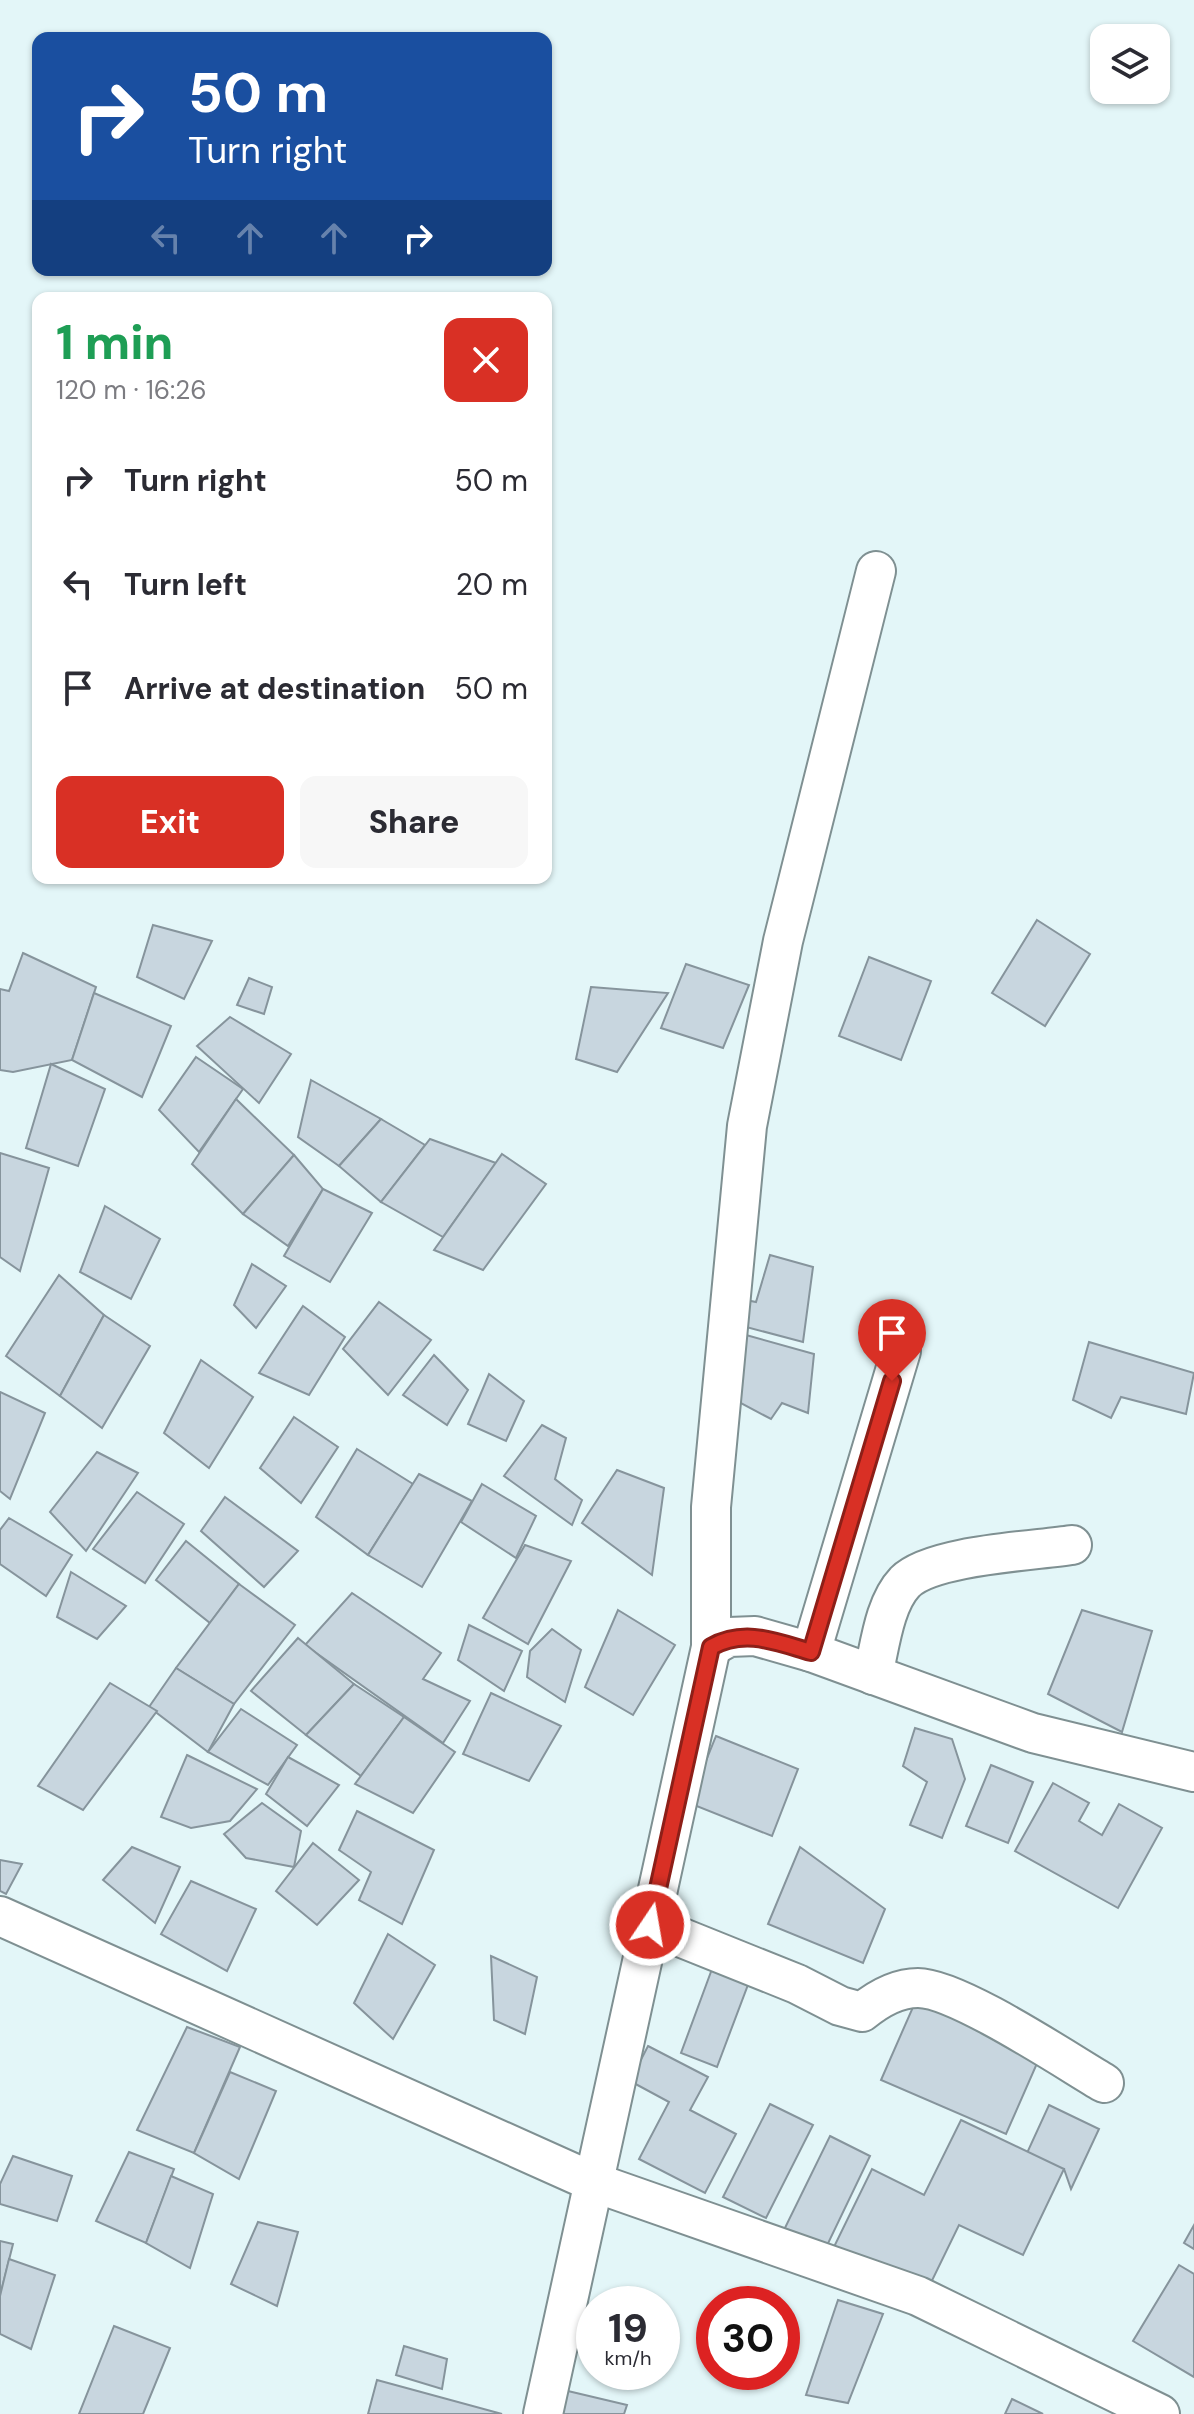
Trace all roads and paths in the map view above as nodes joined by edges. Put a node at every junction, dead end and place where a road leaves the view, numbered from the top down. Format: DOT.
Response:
graph roads {
  1 [pos="876,571"];
  2 [pos="901,1351"];
  3 [pos="1072,1545"];
  4 [pos="711,1647"];
  5 [pos="811,1652"];
  6 [pos="873,1675"];
  7 [pos="1194,1772"];
  8 [pos="0,1916"];
  9 [pos="650,1925"];
  10 [pos="1104,2083"];
  11 [pos="593,2182"];
  12 [pos="543,2414"];
  13 [pos="1160,2414"];
  1 -- 4 [label="street"];
  2 -- 5 [label="street"];
  3 -- 6 [label="street"];
  4 -- 5 [label="street"];
  4 -- 9 [label="street"];
  5 -- 6 [label="street"];
  6 -- 7 [label="street"];
  8 -- 11 [label="street"];
  9 -- 10 [label="street"];
  9 -- 11 [label="street"];
  11 -- 12 [label="street"];
  11 -- 13 [label="street"];
}
